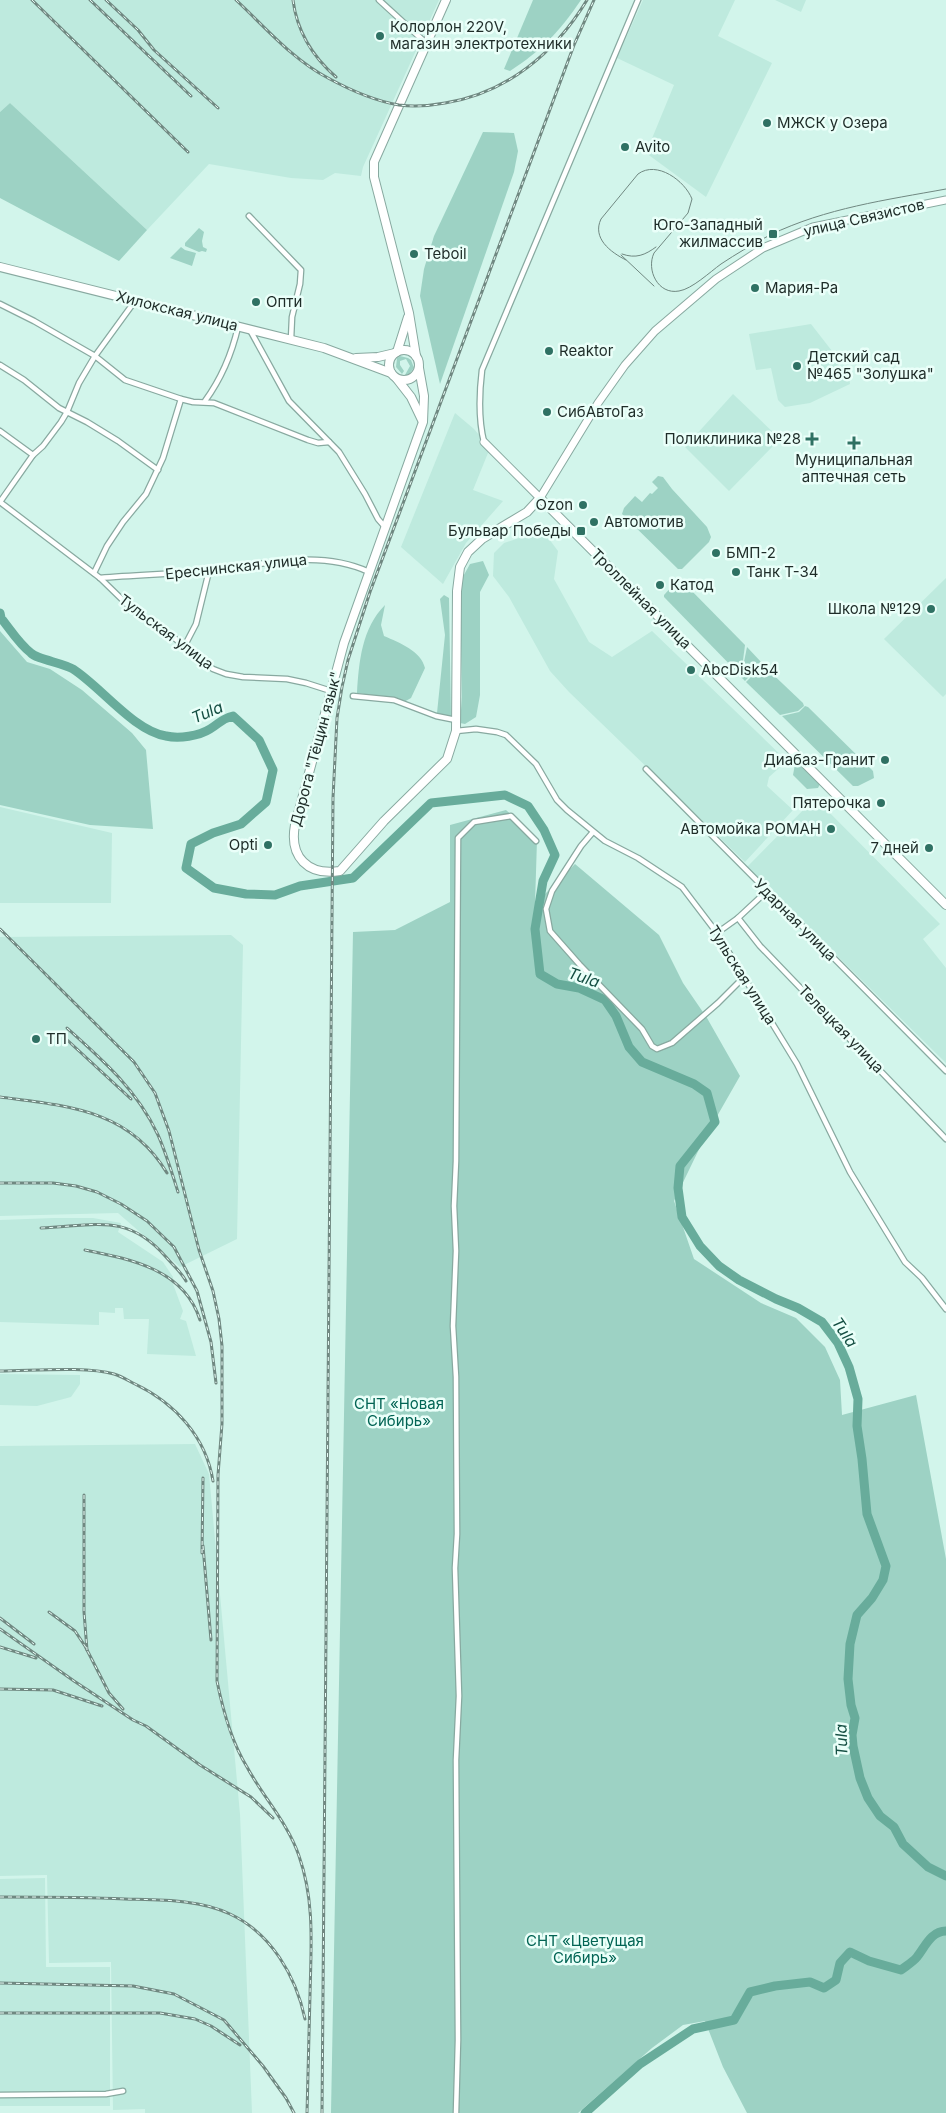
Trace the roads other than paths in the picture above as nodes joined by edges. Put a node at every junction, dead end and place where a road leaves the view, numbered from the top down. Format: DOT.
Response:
graph roads {
  1 [pos="379,0"];
  2 [pos="446,0"];
  3 [pos="638,0"];
  4 [pos="426,43"];
  5 [pos="946,200"];
  6 [pos="249,216"];
  7 [pos="0,267"];
  8 [pos="136,300"];
  9 [pos="0,304"];
  10 [pos="409,313"];
  11 [pos="238,327"];
  12 [pos="250,330"];
  13 [pos="291,339"];
  14 [pos="396,352"];
  15 [pos="94,356"];
  16 [pos="416,356"];
  17 [pos="354,358"];
  18 [pos="0,365"];
  19 [pos="419,368"];
  20 [pos="394,376"];
  21 [pos="181,399"];
  22 [pos="205,401"];
  23 [pos="67,412"];
  24 [pos="423,422"];
  25 [pos="0,431"];
  26 [pos="329,442"];
  27 [pos="484,442"];
  28 [pos="33,455"];
  29 [pos="158,470"];
  30 [pos="540,498"];
  31 [pos="0,502"];
  32 [pos="385,528"];
  33 [pos="209,571"];
  34 [pos="369,572"];
  35 [pos="94,573"];
  36 [pos="100,578"];
  37 [pos="184,647"];
  38 [pos="331,692"];
  39 [pos="352,696"];
  40 [pos="456,720"];
  41 [pos="456,731"];
  42 [pos="646,769"];
  43 [pos="593,832"];
  44 [pos="536,841"];
  45 [pos="767,891"];
  46 [pos="946,904"];
  47 [pos="738,918"];
  48 [pos="716,933"];
  49 [pos="744,977"];
  50 [pos="946,1070"];
  51 [pos="946,1139"];
  52 [pos="946,1309"];
  53 [pos="123,2091"];
  54 [pos="0,2095"];
  55 [pos="456,2113"];
  1 -- 4 [label="street"];
  2 -- 4 [label="main road"];
  3 -- 27 [label="street"];
  4 -- 10 [label="main road"];
  5 -- 30 [label="main road, улица Связистов"];
  6 -- 13 [label="street"];
  7 -- 8 [label="main road, Хилокская улица"];
  8 -- 11 [label="main road, Хилокская улица"];
  8 -- 15 [label="street"];
  9 -- 15 [label="street"];
  10 -- 14 [label="main road"];
  10 -- 16 [label="main road"];
  11 -- 12 [label="main road, Хилокская улица"];
  11 -- 22 [label="street"];
  12 -- 13 [label="main road, Хилокская улица"];
  12 -- 26 [label="street"];
  13 -- 17 [label="main road, Хилокская улица"];
  14 -- 16 [label="main road"];
  14 -- 17 [label="main road"];
  14 -- 20 [label="main road"];
  15 -- 21 [label="street"];
  15 -- 23 [label="street"];
  16 -- 19 [label="main road"];
  17 -- 20 [label="main road"];
  18 -- 23 [label="street"];
  19 -- 20 [label="main road"];
  19 -- 24 [label="main road, Дорога \"Тёщин язык\""];
  20 -- 24 [label="main road"];
  21 -- 22 [label="street"];
  21 -- 29 [label="street"];
  22 -- 26 [label="street"];
  23 -- 28 [label="street"];
  23 -- 29 [label="street"];
  24 -- 32 [label="main road, Дорога \"Тёщин язык\""];
  25 -- 28 [label="street"];
  26 -- 32 [label="street"];
  27 -- 30 [label="main road, Троллейная улица"];
  28 -- 31 [label="street"];
  29 -- 35 [label="street"];
  30 -- 40 [label="main road, Дорога \"Тёщин язык\""];
  30 -- 46 [label="main road, Троллейная улица"];
  31 -- 35 [label="street, Тульская улица"];
  32 -- 34 [label="main road, Дорога \"Тёщин язык\""];
  33 -- 34 [label="street, Ереснинская улица"];
  33 -- 36 [label="street, Ереснинская улица"];
  33 -- 37 [label="street"];
  34 -- 38 [label="main road, Дорога \"Тёщин язык\""];
  35 -- 36 [label="street, Тульская улица"];
  36 -- 37 [label="street, Тульская улица"];
  37 -- 38 [label="street, Тульская улица"];
  38 -- 41 [label="main road, Дорога \"Тёщин язык\""];
  39 -- 40 [label="street"];
  40 -- 41 [label="main road, Дорога \"Тёщин язык\""];
  41 -- 43 [label="street, Тульская улица"];
  42 -- 45 [label="street, Ударная улица"];
  43 -- 48 [label="street, Тульская улица"];
  43 -- 49 [label="street"];
  44 -- 55 [label="street"];
  45 -- 47 [label="street"];
  45 -- 50 [label="street, Ударная улица"];
  47 -- 48 [label="street"];
  47 -- 51 [label="street, Телецкая улица"];
  48 -- 49 [label="street, Тульская улица"];
  49 -- 52 [label="street, Тульская улица"];
  53 -- 54 [label="street"];
}
